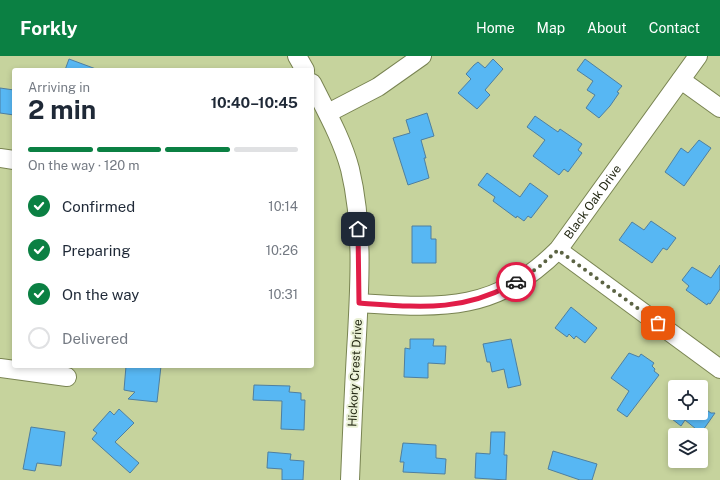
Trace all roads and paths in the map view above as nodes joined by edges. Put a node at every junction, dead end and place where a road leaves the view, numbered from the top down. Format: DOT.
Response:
graph roads {
  1 [pos="297,56"];
  2 [pos="422,56"];
  3 [pos="698,56"];
  4 [pos="304,68"];
  5 [pos="681,80"];
  6 [pos="314,88"];
  7 [pos="720,108"];
  8 [pos="328,113"];
  9 [pos="0,158"];
  10 [pos="12,160"];
  11 [pos="558,250"];
  12 [pos="359,303"];
  13 [pos="0,368"];
  14 [pos="720,369"];
  15 [pos="67,376"];
  16 [pos="350,480"];
  1 -- 4 [label="street"];
  2 -- 8 [label="street"];
  3 -- 5 [label="street, Black Oak Drive"];
  5 -- 7 [label="street"];
  5 -- 11 [label="street, Black Oak Drive"];
  6 -- 8 [label="street, Hickory Crest Drive"];
  8 -- 12 [label="street, Hickory Crest Drive"];
  9 -- 10 [label="street"];
  11 -- 12 [label="street, Black Oak Drive"];
  11 -- 14 [label="street"];
  12 -- 16 [label="street, Hickory Crest Drive"];
  13 -- 15 [label="street"];
}
